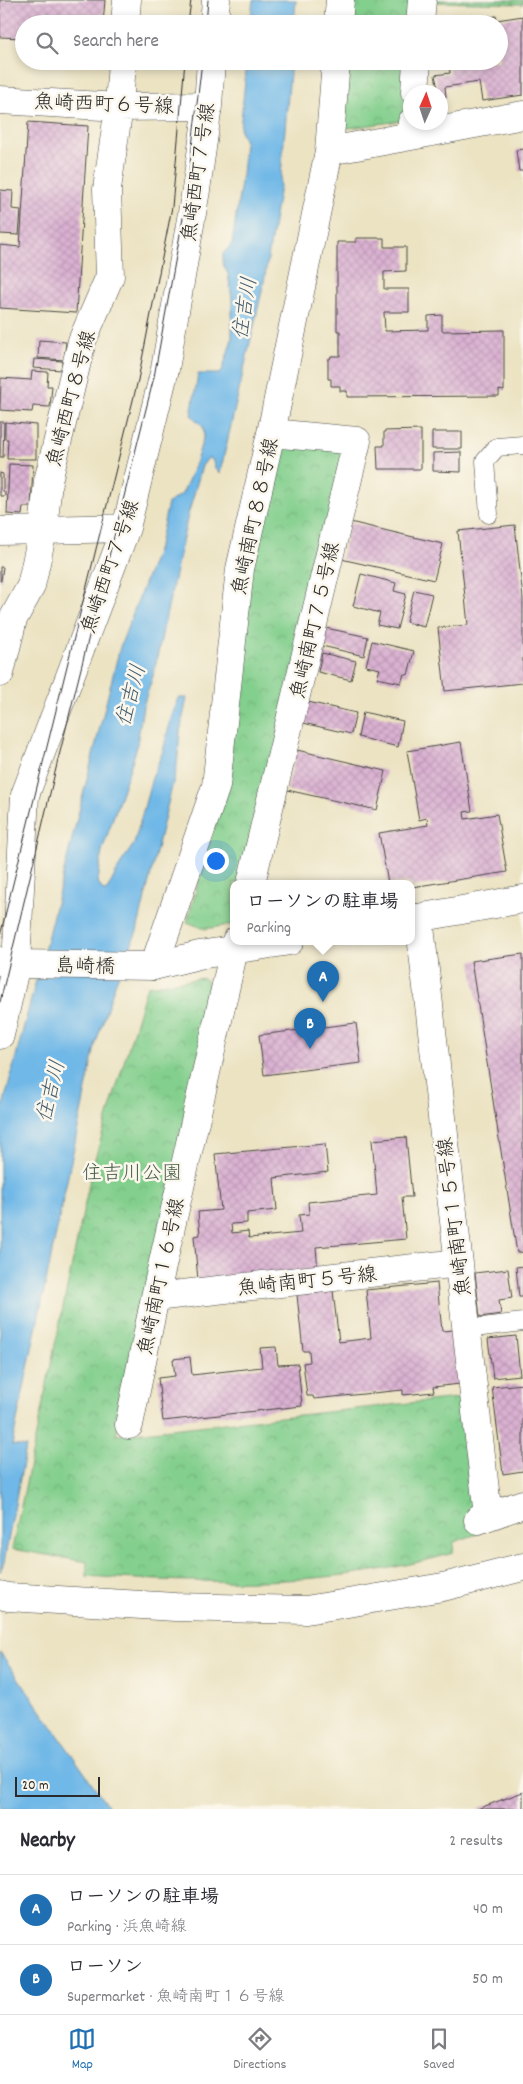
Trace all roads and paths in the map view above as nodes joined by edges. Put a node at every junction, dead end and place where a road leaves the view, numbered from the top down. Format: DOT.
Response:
graph roads {
  1 [pos="127,0"];
  2 [pos="216,0"];
  3 [pos="340,0"];
  4 [pos="422,0"];
  5 [pos="126,15"];
  6 [pos="215,15"];
  7 [pos="339,15"];
  8 [pos="421,15"];
  9 [pos="121,70"];
  10 [pos="210,70"];
  11 [pos="335,70"];
  12 [pos="416,70"];
  13 [pos="415,85"];
  14 [pos="0,100"];
  15 [pos="119,106"];
  16 [pos="208,106"];
  17 [pos="523,114"];
  18 [pos="448,124"];
  19 [pos="408,130"];
  20 [pos="329,151"];
  21 [pos="271,433"];
  22 [pos="523,445"];
  23 [pos="490,514"];
  24 [pos="126,528"];
  25 [pos="43,530"];
  26 [pos="0,531"];
  27 [pos="0,673"];
  28 [pos="252,880"];
  29 [pos="523,899"];
  30 [pos="415,919"];
  31 [pos="234,946"];
  32 [pos="8,962"];
  33 [pos="154,966"];
  34 [pos="0,1035"];
  35 [pos="459,1263"];
  36 [pos="155,1297"];
  37 [pos="523,1322"];
  38 [pos="466,1328"];
  39 [pos="128,1425"];
  40 [pos="523,1504"];
  41 [pos="523,1567"];
  42 [pos="13,1597"];
  1 -- 5 [label="street"];
  2 -- 6 [label="street"];
  3 -- 7 [label="street"];
  4 -- 8 [label="street"];
  9 -- 15 [label="street, 魚崎西町８号線"];
  10 -- 16 [label="street, 魚崎西町７号線"];
  11 -- 20 [label="street, 魚崎南町８８号線"];
  12 -- 13 [label="street"];
  14 -- 15 [label="street, 魚崎西町６号線"];
  15 -- 16 [label="street, 魚崎西町６号線"];
  15 -- 25 [label="street, 魚崎西町８号線"];
  16 -- 24 [label="street, 魚崎西町７号線"];
  17 -- 18 [label="street"];
  19 -- 20 [label="street"];
  20 -- 21 [label="street, 魚崎南町８８号線"];
  21 -- 28 [label="street, 魚崎南町７５号線"];
  21 -- 33 [label="street, 魚崎南町８８号線"];
  22 -- 23 [label="lane"];
  24 -- 25 [label="street"];
  24 -- 32 [label="street, 魚崎西町７号線"];
  25 -- 26 [label="street"];
  25 -- 27 [label="street, 魚崎西町８号線"];
  29 -- 30 [label="street"];
  30 -- 35 [label="street, 魚崎南町１５号線"];
  31 -- 33 [label="street, 島崎橋"];
  31 -- 36 [label="street, 魚崎南町１６号線"];
  32 -- 33 [label="street, 島崎橋"];
  32 -- 34 [label="street, 魚崎西町７号線"];
  35 -- 36 [label="street, 魚崎南町５号線"];
  35 -- 38 [label="street, 魚崎南町１５号線"];
  36 -- 39 [label="street, 魚崎南町１６号線"];
  37 -- 38 [label="lane"];
  38 -- 40 [label="street, 魚崎南町１５号線"];
  41 -- 42 [label="street"];
}
